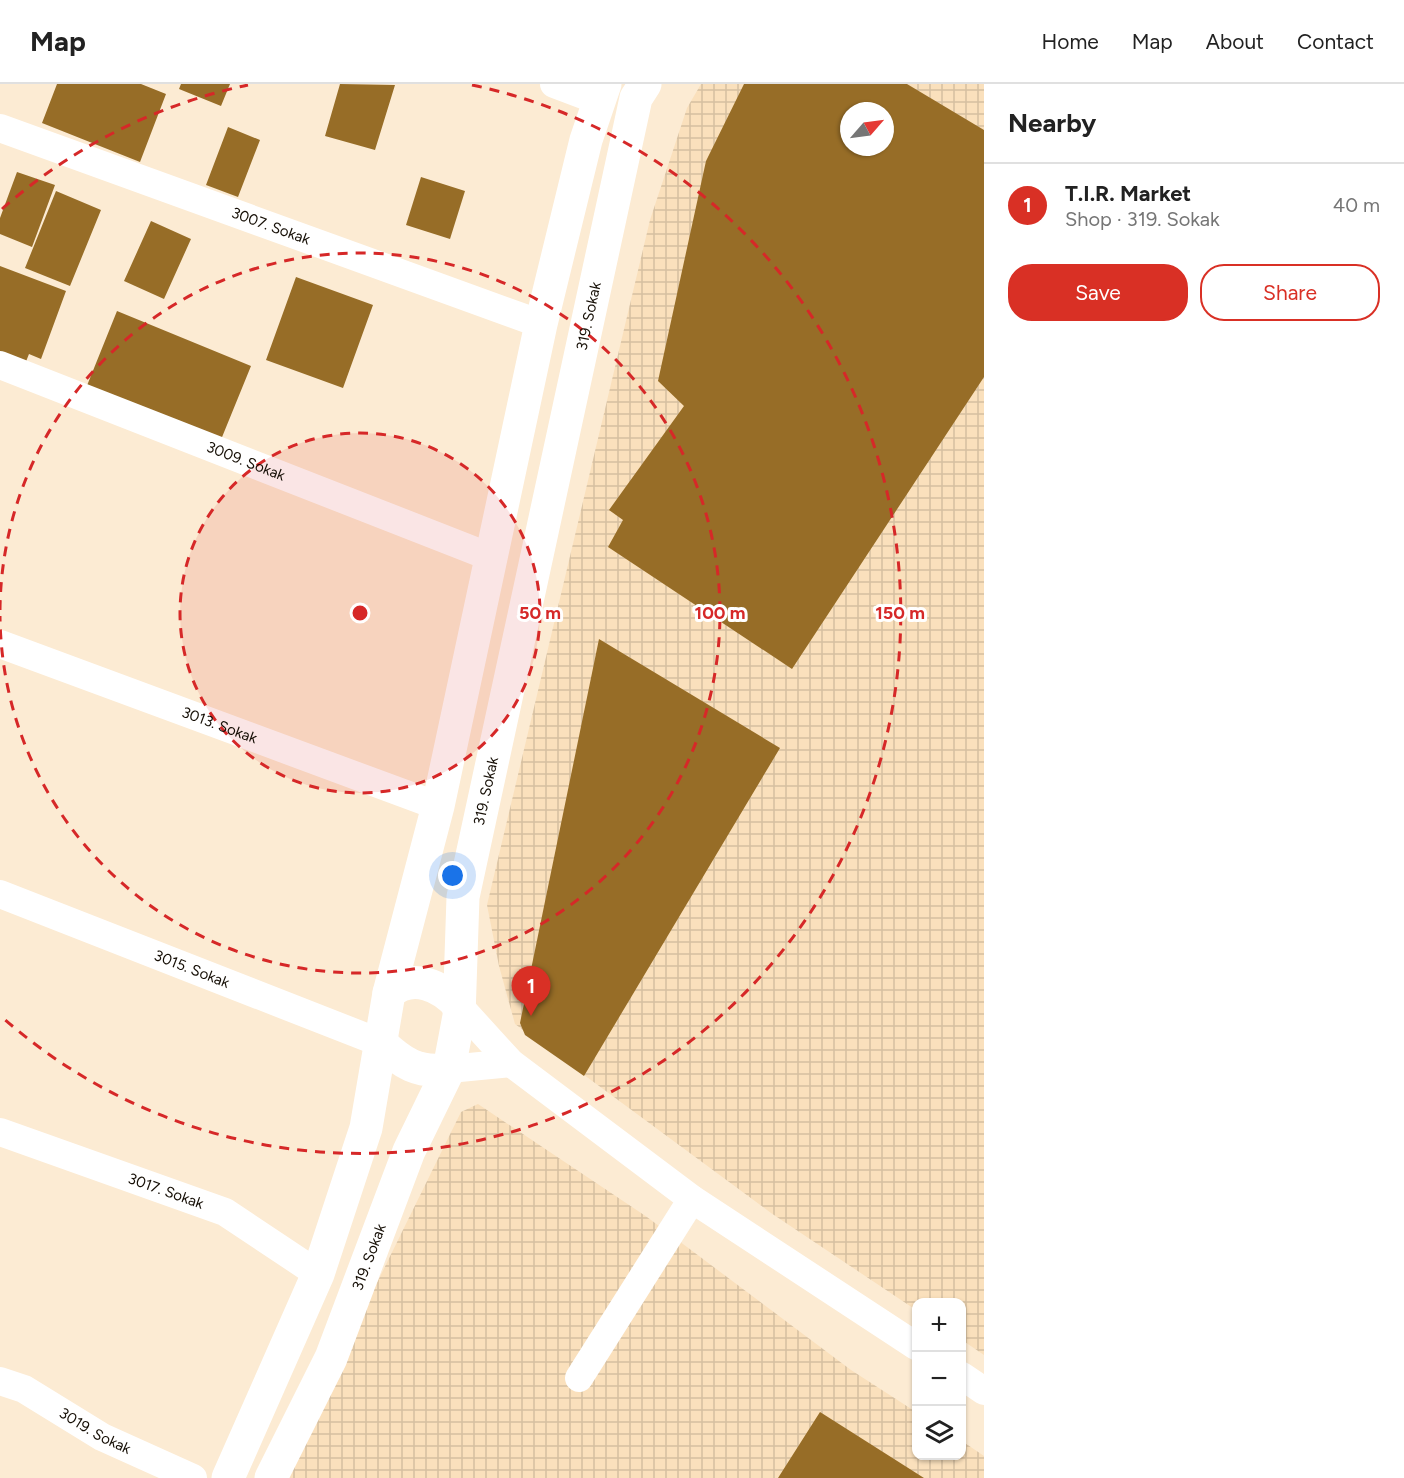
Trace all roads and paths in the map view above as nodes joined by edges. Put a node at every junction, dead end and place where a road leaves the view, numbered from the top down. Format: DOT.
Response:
graph roads {
  1 [pos="554,84"];
  2 [pos="645,84"];
  3 [pos="602,92"];
  4 [pos="0,128"];
  5 [pos="541,324"];
  6 [pos="0,365"];
  7 [pos="493,558"];
  8 [pos="0,644"];
  9 [pos="438,806"];
  10 [pos="0,894"];
  11 [pos="389,993"];
  12 [pos="459,1006"];
  13 [pos="381,1043"];
  14 [pos="511,1063"];
  15 [pos="448,1069"];
  16 [pos="0,1132"];
  17 [pos="692,1199"];
  18 [pos="318,1274"];
  19 [pos="912,1343"];
  20 [pos="579,1378"];
  21 [pos="966,1379"];
  22 [pos="0,1381"];
  23 [pos="984,1390"];
  24 [pos="193,1478"];
  25 [pos="228,1478"];
  26 [pos="271,1478"];
  1 -- 3 [label="street"];
  2 -- 12 [label="main road, 319. Sokak"];
  3 -- 5 [label="main road"];
  4 -- 5 [label="street, 3007. Sokak"];
  5 -- 7 [label="main road"];
  6 -- 7 [label="street, 3009. Sokak"];
  7 -- 9 [label="main road"];
  8 -- 9 [label="street, 3013. Sokak"];
  9 -- 11 [label="main road"];
  10 -- 13 [label="street, 3015. Sokak"];
  11 -- 12 [label="main road"];
  11 -- 13 [label="main road"];
  12 -- 14 [label="street"];
  12 -- 15 [label="main road, 319. Sokak"];
  13 -- 15 [label="main road"];
  13 -- 18 [label="main road"];
  14 -- 15 [label="street"];
  14 -- 17 [label="street"];
  15 -- 26 [label="main road, 319. Sokak"];
  16 -- 18 [label="street, 3017. Sokak"];
  17 -- 19 [label="street"];
  17 -- 20 [label="street"];
  18 -- 25 [label="main road"];
  21 -- 23 [label="street"];
  22 -- 24 [label="street, 3019. Sokak"];
}
